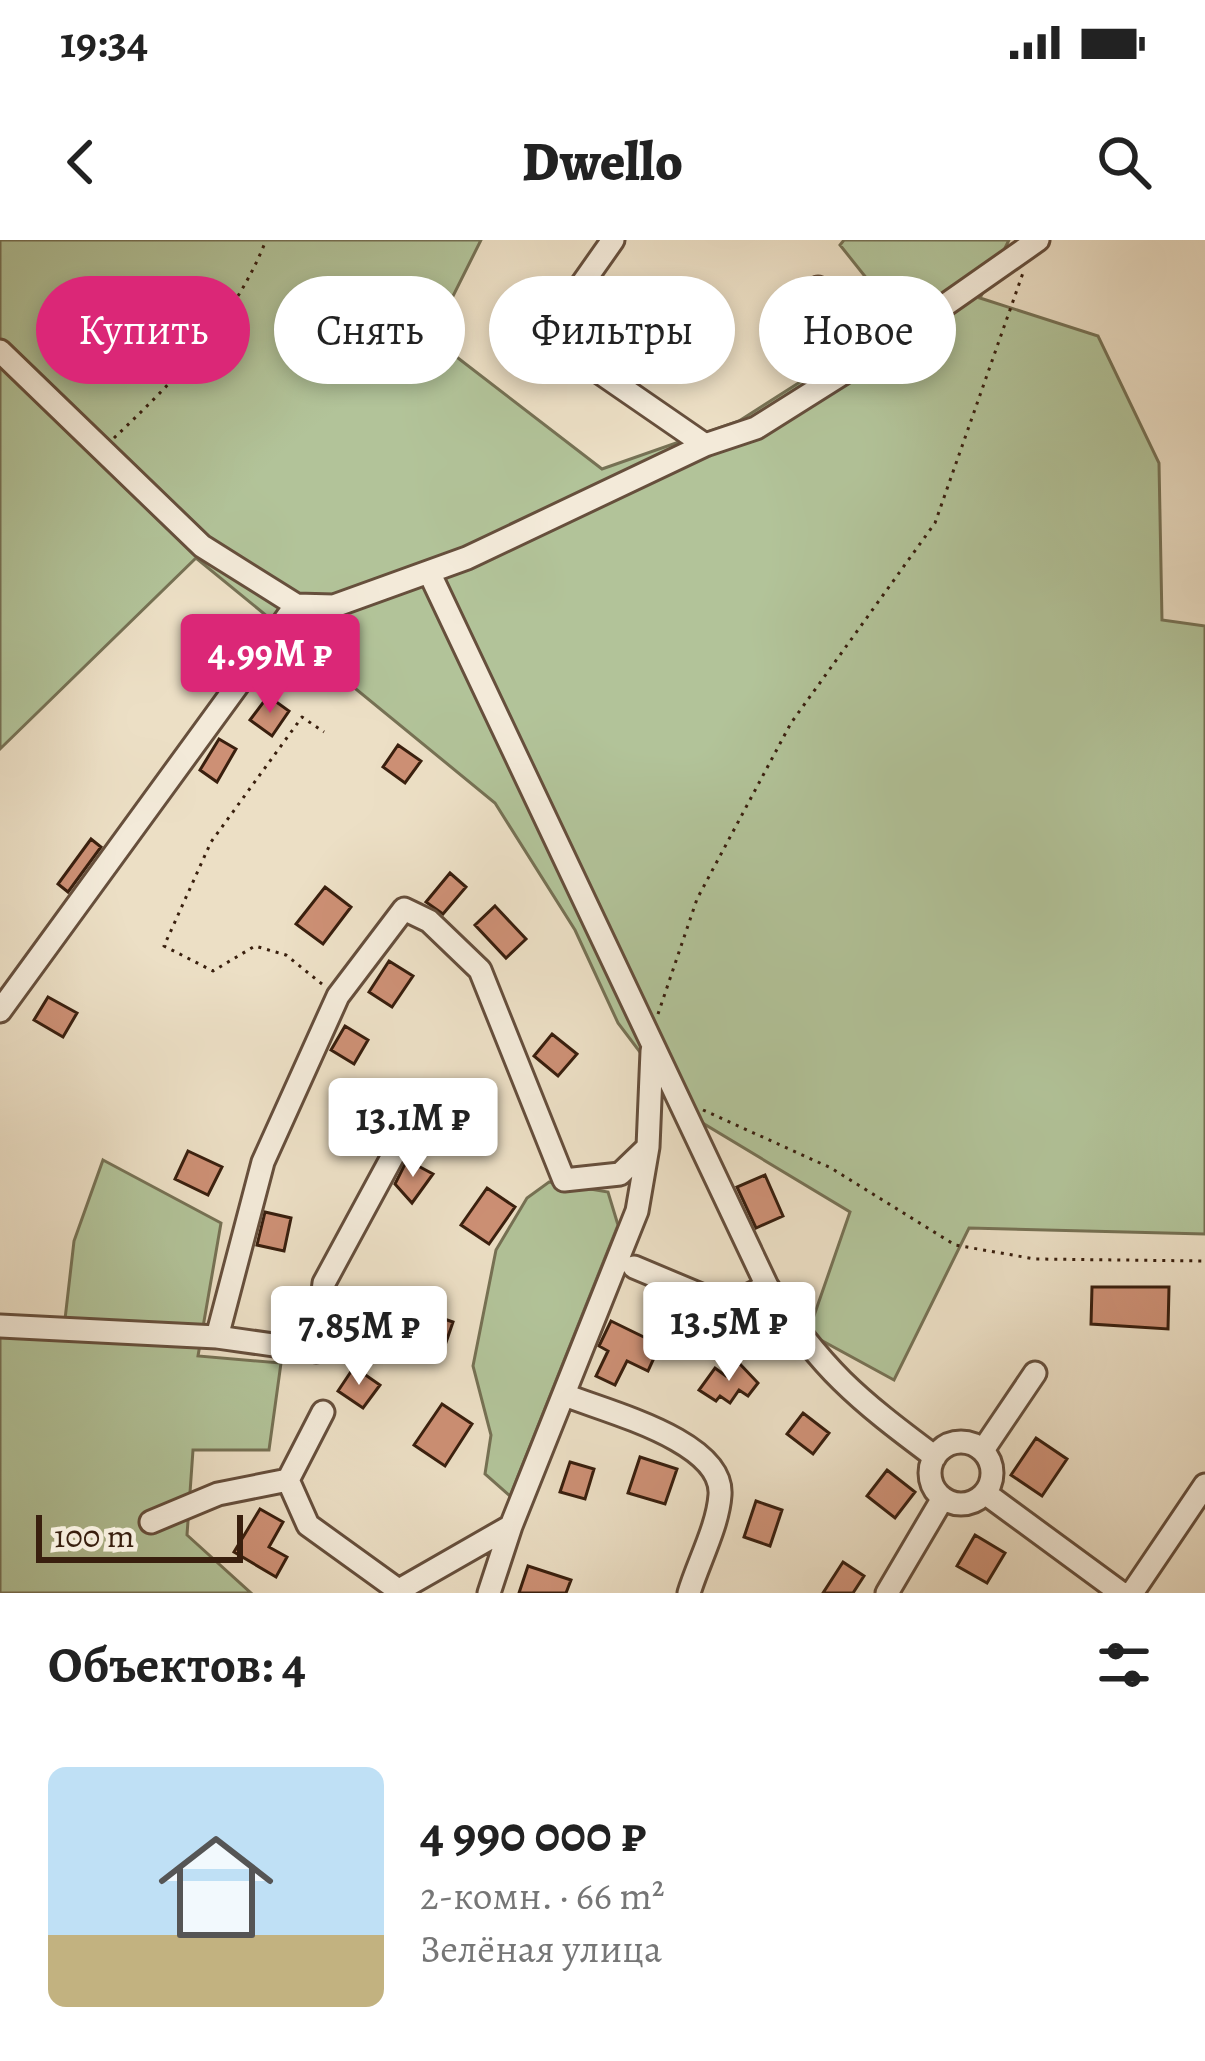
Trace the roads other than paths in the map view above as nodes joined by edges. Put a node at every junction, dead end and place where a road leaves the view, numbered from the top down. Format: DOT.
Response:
graph roads {
  1 [pos="613,240"];
  2 [pos="1038,240"];
  3 [pos="956,296"];
  4 [pos="0,351"];
  5 [pos="826,384"];
  6 [pos="705,445"];
  7 [pos="429,572"];
  8 [pos="296,605"];
  9 [pos="0,1011"];
  10 [pos="652,1045"];
  11 [pos="648,1147"];
  12 [pos="396,1150"];
  13 [pos="634,1267"];
  14 [pos="767,1286"];
  15 [pos="0,1326"];
  16 [pos="217,1337"];
  17 [pos="1035,1373"];
  18 [pos="565,1395"];
  19 [pos="322,1412"];
  20 [pos="983,1450"];
  21 [pos="934,1457"];
  22 [pos="288,1480"];
  23 [pos="1205,1485"];
  24 [pos="985,1492"];
  25 [pos="943,1498"];
  26 [pos="151,1522"];
  27 [pos="511,1526"];
  28 [pos="396,1592"];
  29 [pos="489,1593"];
  30 [pos="688,1593"];
  31 [pos="887,1593"];
  32 [pos="1121,1593"];
  33 [pos="1132,1593"];
  1 -- 6 [label="street"];
  2 -- 3 [label="street"];
  4 -- 8 [label="street"];
  5 -- 6 [label="street"];
  6 -- 7 [label="street"];
  7 -- 8 [label="street"];
  7 -- 10 [label="street"];
  8 -- 9 [label="street"];
  10 -- 11 [label="street"];
  10 -- 14 [label="street"];
  11 -- 16 [label="street"];
  11 -- 18 [label="street"];
  12 -- 16 [label="street"];
  13 -- 14 [label="street"];
  14 -- 21 [label="street"];
  15 -- 16 [label="street"];
  17 -- 20 [label="street"];
  18 -- 27 [label="street"];
  18 -- 30 [label="street"];
  19 -- 22 [label="street"];
  20 -- 21 [label="street"];
  20 -- 24 [label="street"];
  21 -- 25 [label="street"];
  22 -- 26 [label="street"];
  22 -- 28 [label="street"];
  23 -- 33 [label="street"];
  24 -- 25 [label="street"];
  24 -- 32 [label="street"];
  25 -- 31 [label="street"];
  27 -- 28 [label="street"];
  27 -- 29 [label="street"];
}
